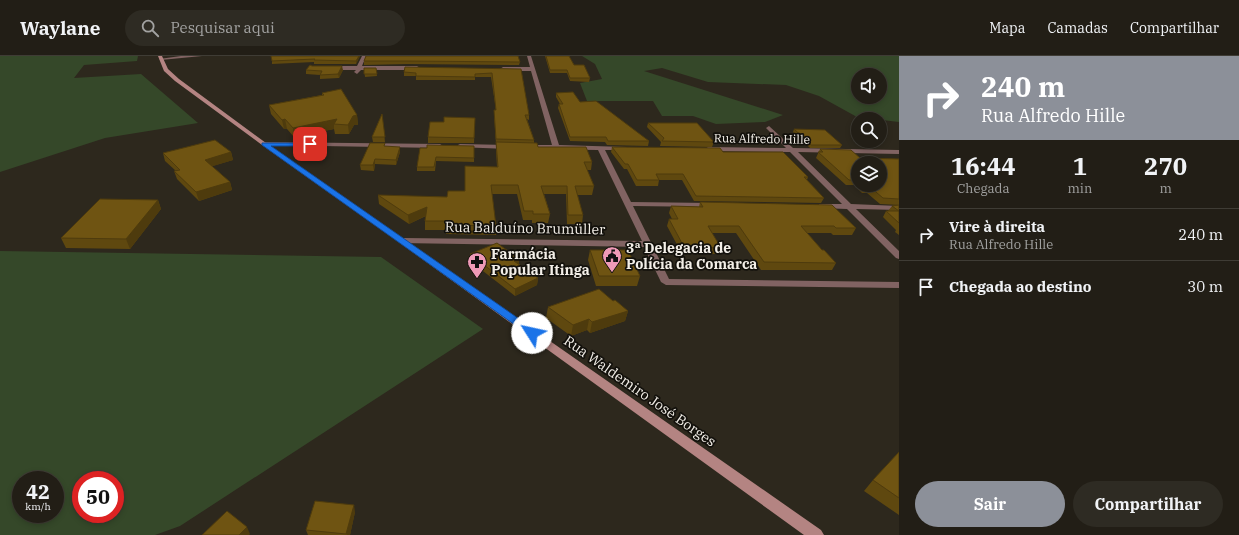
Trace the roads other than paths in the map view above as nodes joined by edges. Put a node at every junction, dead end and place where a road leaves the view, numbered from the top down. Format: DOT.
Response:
graph roads {
  1 [pos="200,56"];
  2 [pos="364,56"];
  3 [pos="529,56"];
  4 [pos="161,57"];
  5 [pos="320,68"];
  6 [pos="359,68"];
  7 [pos="422,68"];
  8 [pos="493,68"];
  9 [pos="533,69"];
  10 [pos="356,74"];
  11 [pos="769,128"];
  12 [pos="264,144"];
  13 [pos="446,146"];
  14 [pos="454,146"];
  15 [pos="556,147"];
  16 [pos="601,148"];
  17 [pos="632,148"];
  18 [pos="704,149"];
  19 [pos="791,150"];
  20 [pos="899,152"];
  21 [pos="628,204"];
  22 [pos="722,205"];
  23 [pos="817,206"];
  24 [pos="849,207"];
  25 [pos="899,208"];
  26 [pos="403,241"];
  27 [pos="647,244"];
  28 [pos="899,256"];
  29 [pos="899,285"];
  30 [pos="816,535"];
  1 -- 4 [label="street"];
  2 -- 6 [label="street"];
  3 -- 9 [label="street"];
  4 -- 12 [label="main road, Rua Waldemiro José Borges"];
  5 -- 6 [label="street"];
  6 -- 7 [label="street"];
  6 -- 10 [label="street"];
  8 -- 9 [label="street"];
  9 -- 15 [label="street"];
  11 -- 19 [label="street"];
  12 -- 13 [label="street"];
  12 -- 26 [label="main road, Rua Waldemiro José Borges"];
  14 -- 15 [label="street"];
  15 -- 16 [label="street"];
  16 -- 17 [label="street"];
  16 -- 21 [label="street"];
  18 -- 19 [label="street, Rua Alfredo Hille"];
  19 -- 20 [label="street, Rua Alfredo Hille"];
  19 -- 24 [label="street"];
  21 -- 22 [label="street"];
  21 -- 27 [label="street"];
  23 -- 24 [label="street"];
  24 -- 25 [label="street"];
  24 -- 28 [label="street"];
  26 -- 27 [label="street, Rua Balduíno Brumüller"];
  26 -- 30 [label="main road, Rua Waldemiro José Borges"];
  27 -- 29 [label="street"];
}
